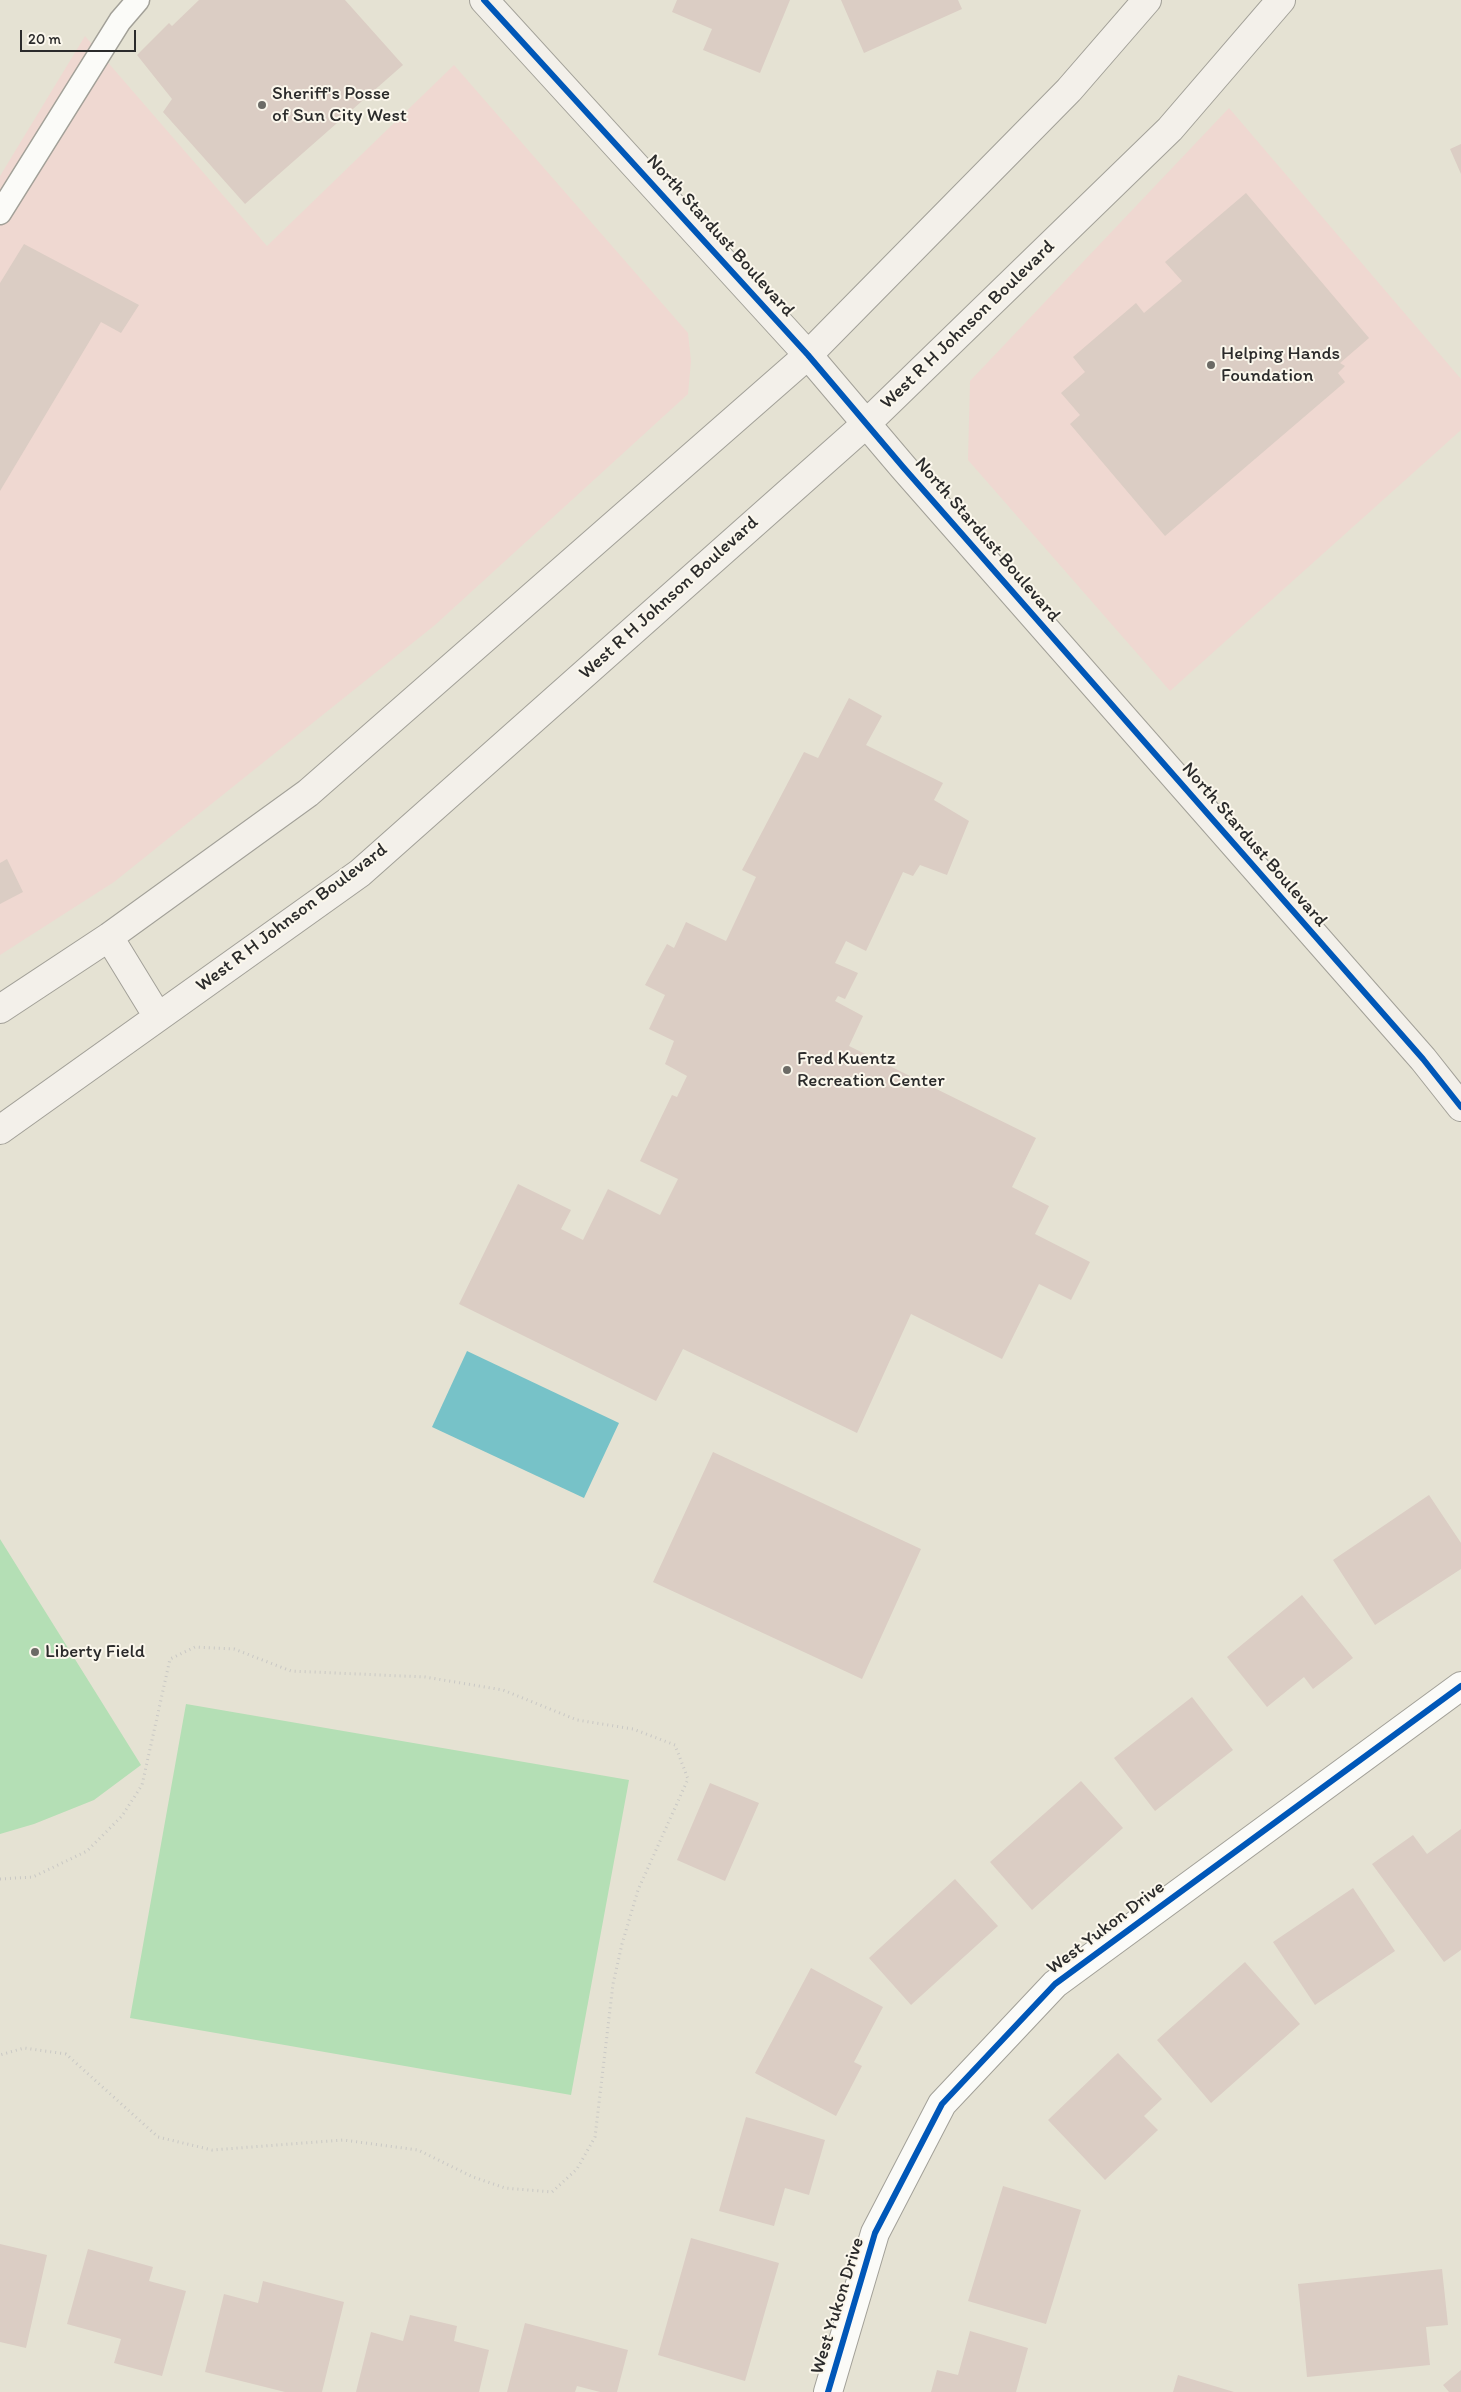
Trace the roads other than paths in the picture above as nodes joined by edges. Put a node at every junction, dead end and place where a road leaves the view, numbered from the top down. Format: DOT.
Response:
graph roads {
  1 [pos="138,0"];
  2 [pos="484,0"];
  3 [pos="1147,0"];
  4 [pos="1281,0"];
  5 [pos="0,214"];
  6 [pos="808,356"];
  7 [pos="867,423"];
  8 [pos="109,937"];
  9 [pos="0,1010"];
  10 [pos="158,1017"];
  11 [pos="1461,1107"];
  12 [pos="0,1130"];
  13 [pos="1458,1695"];
  14 [pos="828,2392"];
  1 -- 5 [label="lane"];
  2 -- 6 [label="main road, North Stardust Boulevard"];
  3 -- 6 [label="main road"];
  4 -- 7 [label="main road, West R H Johnson Boulevard"];
  6 -- 7 [label="main road, North Stardust Boulevard"];
  6 -- 8 [label="main road"];
  7 -- 10 [label="main road, West R H Johnson Boulevard"];
  7 -- 11 [label="main road, North Stardust Boulevard"];
  8 -- 9 [label="main road"];
  8 -- 10 [label="main road"];
  10 -- 12 [label="main road, West R H Johnson Boulevard"];
  13 -- 14 [label="street, West Yukon Drive"];
}
